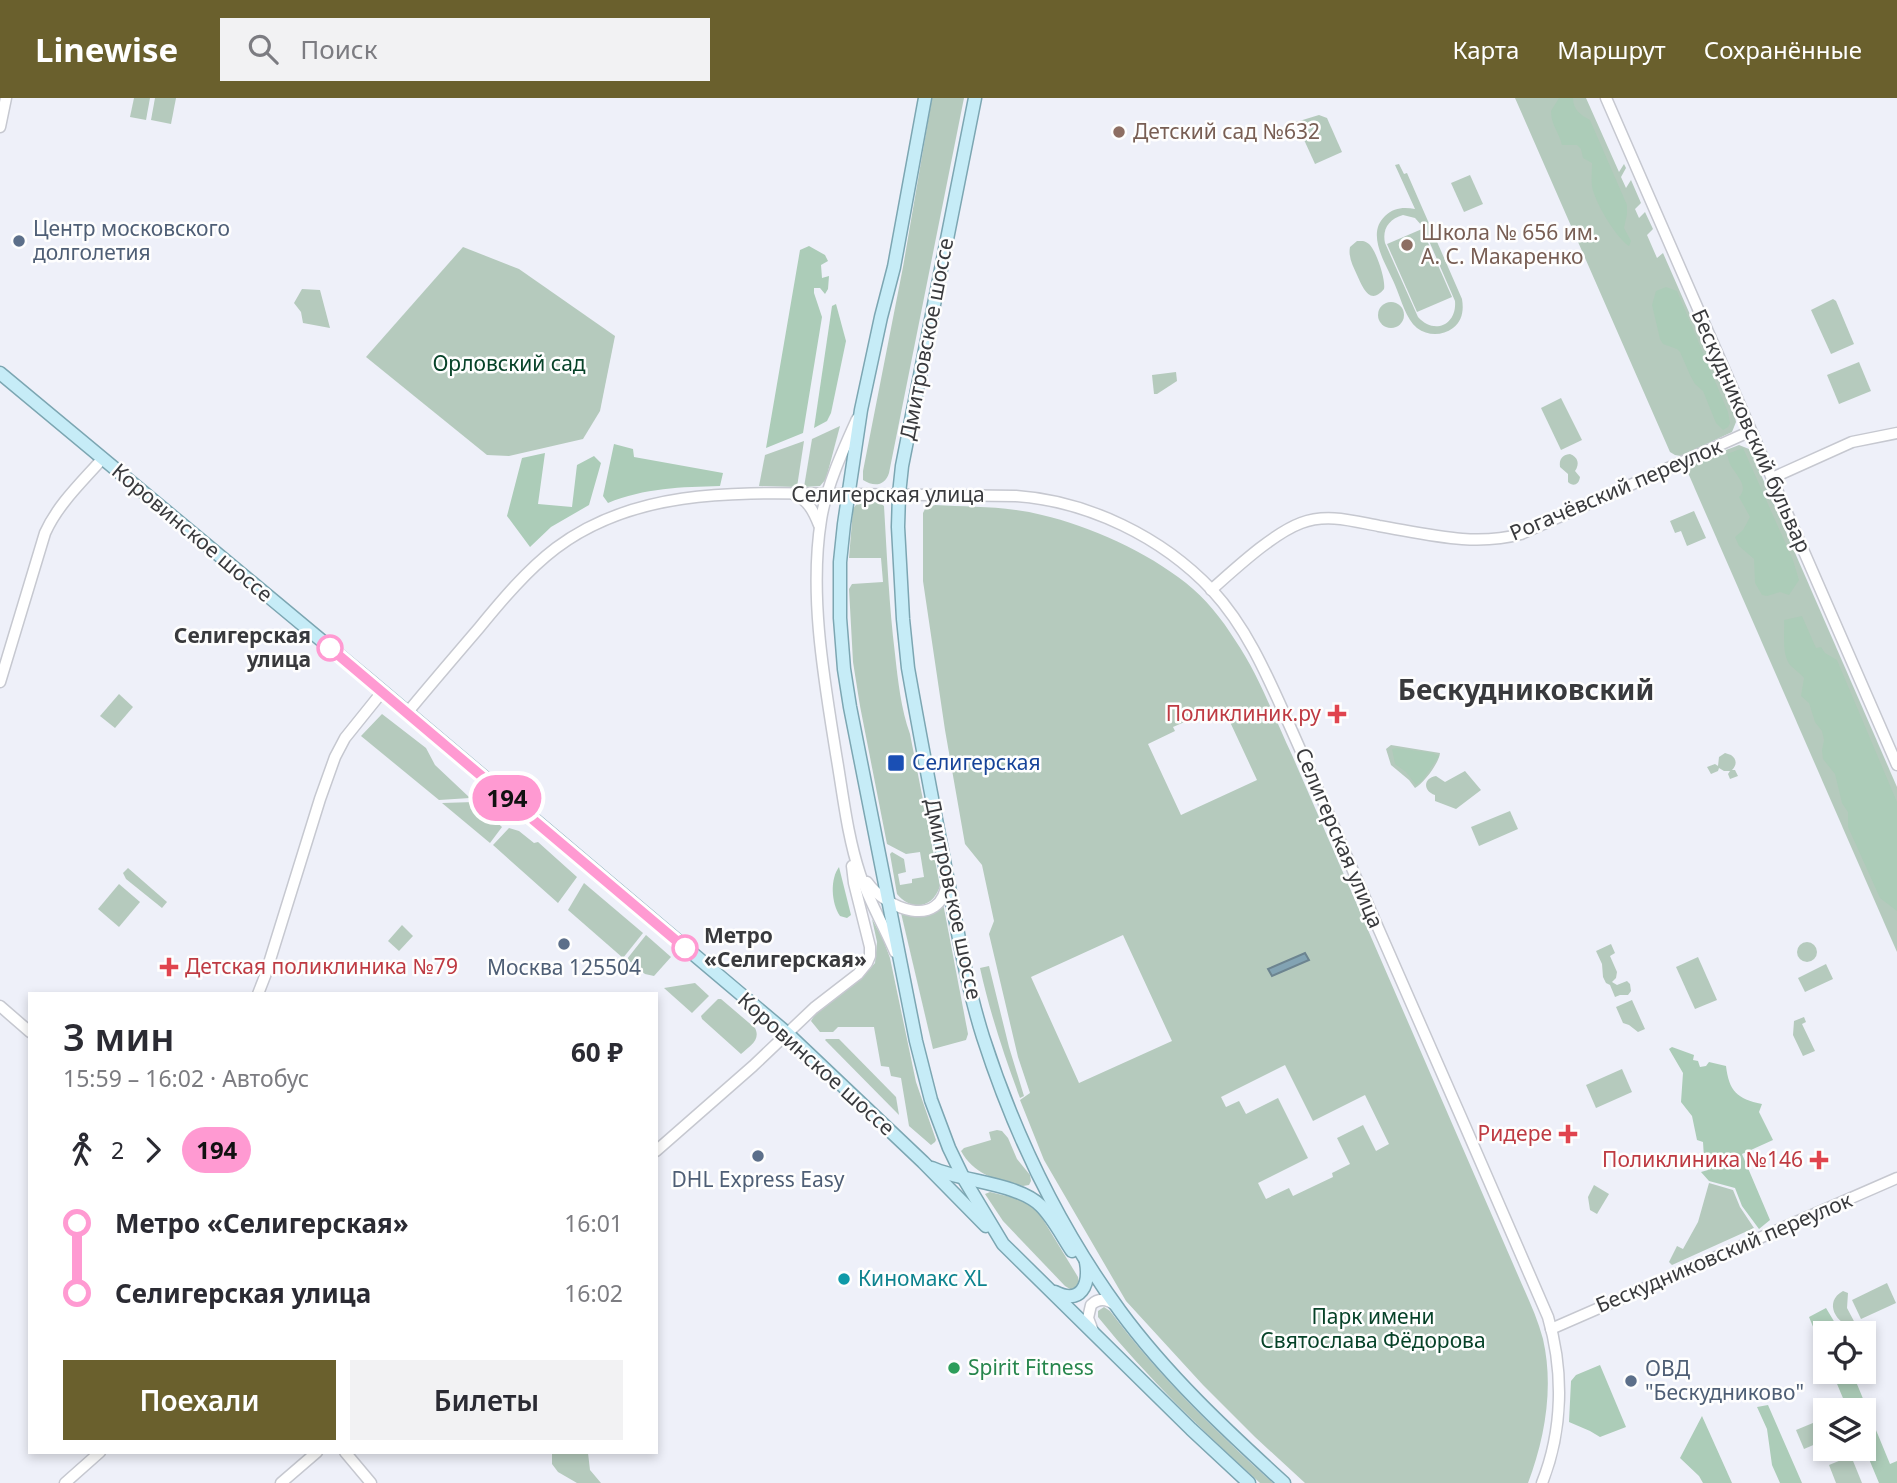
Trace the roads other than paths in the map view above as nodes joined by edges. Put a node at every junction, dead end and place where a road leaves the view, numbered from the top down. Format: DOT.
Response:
graph roads {
  1 [pos="6,98"];
  2 [pos="925,98"];
  3 [pos="975,98"];
  4 [pos="1606,98"];
  5 [pos="0,127"];
  6 [pos="0,373"];
  7 [pos="862,410"];
  8 [pos="1751,431"];
  9 [pos="1897,433"];
  10 [pos="103,458"];
  11 [pos="1772,478"];
  12 [pos="792,494"];
  13 [pos="828,494"];
  14 [pos="899,494"];
  15 [pos="849,495"];
  16 [pos="820,528"];
  17 [pos="1211,590"];
  18 [pos="0,682"];
  19 [pos="382,692"];
  20 [pos="407,713"];
  21 [pos="1897,765"];
  22 [pos="849,833"];
  23 [pos="859,872"];
  24 [pos="947,874"];
  25 [pos="890,904"];
  26 [pos="904,970"];
  27 [pos="259,992"];
  28 [pos="0,1006"];
  29 [pos="28,1030"];
  30 [pos="788,1034"];
  31 [pos="658,1149"];
  32 [pos="923,1162"];
  33 [pos="1897,1178"];
  34 [pos="964,1179"];
  35 [pos="1003,1244"];
  36 [pos="1085,1259"];
  37 [pos="1087,1274"];
  38 [pos="1052,1290"];
  39 [pos="1106,1290"];
  40 [pos="1118,1308"];
  41 [pos="1551,1329"];
  42 [pos="1097,1335"];
  43 [pos="98,1454"];
  44 [pos="315,1454"];
  45 [pos="347,1454"];
  46 [pos="65,1483"];
  47 [pos="281,1483"];
  48 [pos="371,1483"];
  49 [pos="1249,1483"];
  50 [pos="1284,1483"];
  51 [pos="1542,1483"];
  1 -- 5 [label="street"];
  2 -- 7 [label="main road"];
  3 -- 14 [label="main road, Дмитровское шоссе"];
  4 -- 8 [label="street, Бескудниковский бульвар"];
  6 -- 10 [label="main road, Коровинское шоссе"];
  7 -- 13 [label="street"];
  7 -- 15 [label="main road"];
  8 -- 11 [label="street, Бескудниковский бульвар"];
  8 -- 17 [label="street, Рогачёвский переулок"];
  9 -- 11 [label="street"];
  10 -- 18 [label="street"];
  10 -- 19 [label="main road, Коровинское шоссе"];
  11 -- 21 [label="street, Бескудниковский бульвар"];
  12 -- 13 [label="street, Селигерская улица"];
  12 -- 16 [label="street"];
  12 -- 20 [label="street, Селигерская улица"];
  13 -- 15 [label="street, Селигерская улица"];
  13 -- 16 [label="street"];
  14 -- 15 [label="street, Селигерская улица"];
  14 -- 17 [label="street, Селигерская улица"];
  14 -- 24 [label="main road, Дмитровское шоссе"];
  15 -- 25 [label="main road"];
  16 -- 22 [label="street"];
  17 -- 41 [label="street, Селигерская улица"];
  19 -- 20 [label="main road, Коровинское шоссе"];
  19 -- 27 [label="street"];
  20 -- 30 [label="main road, Коровинское шоссе"];
  22 -- 23 [label="street"];
  22 -- 30 [label="street"];
  23 -- 25 [label="street"];
  23 -- 26 [label="street"];
  24 -- 25 [label="street"];
  24 -- 36 [label="main road, Дмитровское шоссе"];
  25 -- 26 [label="main road"];
  26 -- 34 [label="main road"];
  28 -- 29 [label="street"];
  30 -- 31 [label="street"];
  30 -- 32 [label="main road, Коровинское шоссе"];
  32 -- 34 [label="main road, Коровинское шоссе"];
  32 -- 35 [label="main road, Коровинское шоссе"];
  33 -- 41 [label="street, Бескудниковский переулок"];
  34 -- 35 [label="main road"];
  34 -- 37 [label="main road"];
  35 -- 38 [label="main road"];
  36 -- 37 [label="main road"];
  36 -- 39 [label="main road, Дмитровское шоссе"];
  37 -- 38 [label="main road"];
  37 -- 39 [label="main road"];
  38 -- 42 [label="main road"];
  39 -- 40 [label="main road, Дмитровское шоссе"];
  40 -- 42 [label="street"];
  40 -- 50 [label="main road, Дмитровское шоссе"];
  41 -- 51 [label="street, Селигерская улица"];
  42 -- 49 [label="main road"];
  43 -- 46 [label="street"];
  44 -- 47 [label="street"];
  45 -- 48 [label="street"];
}
